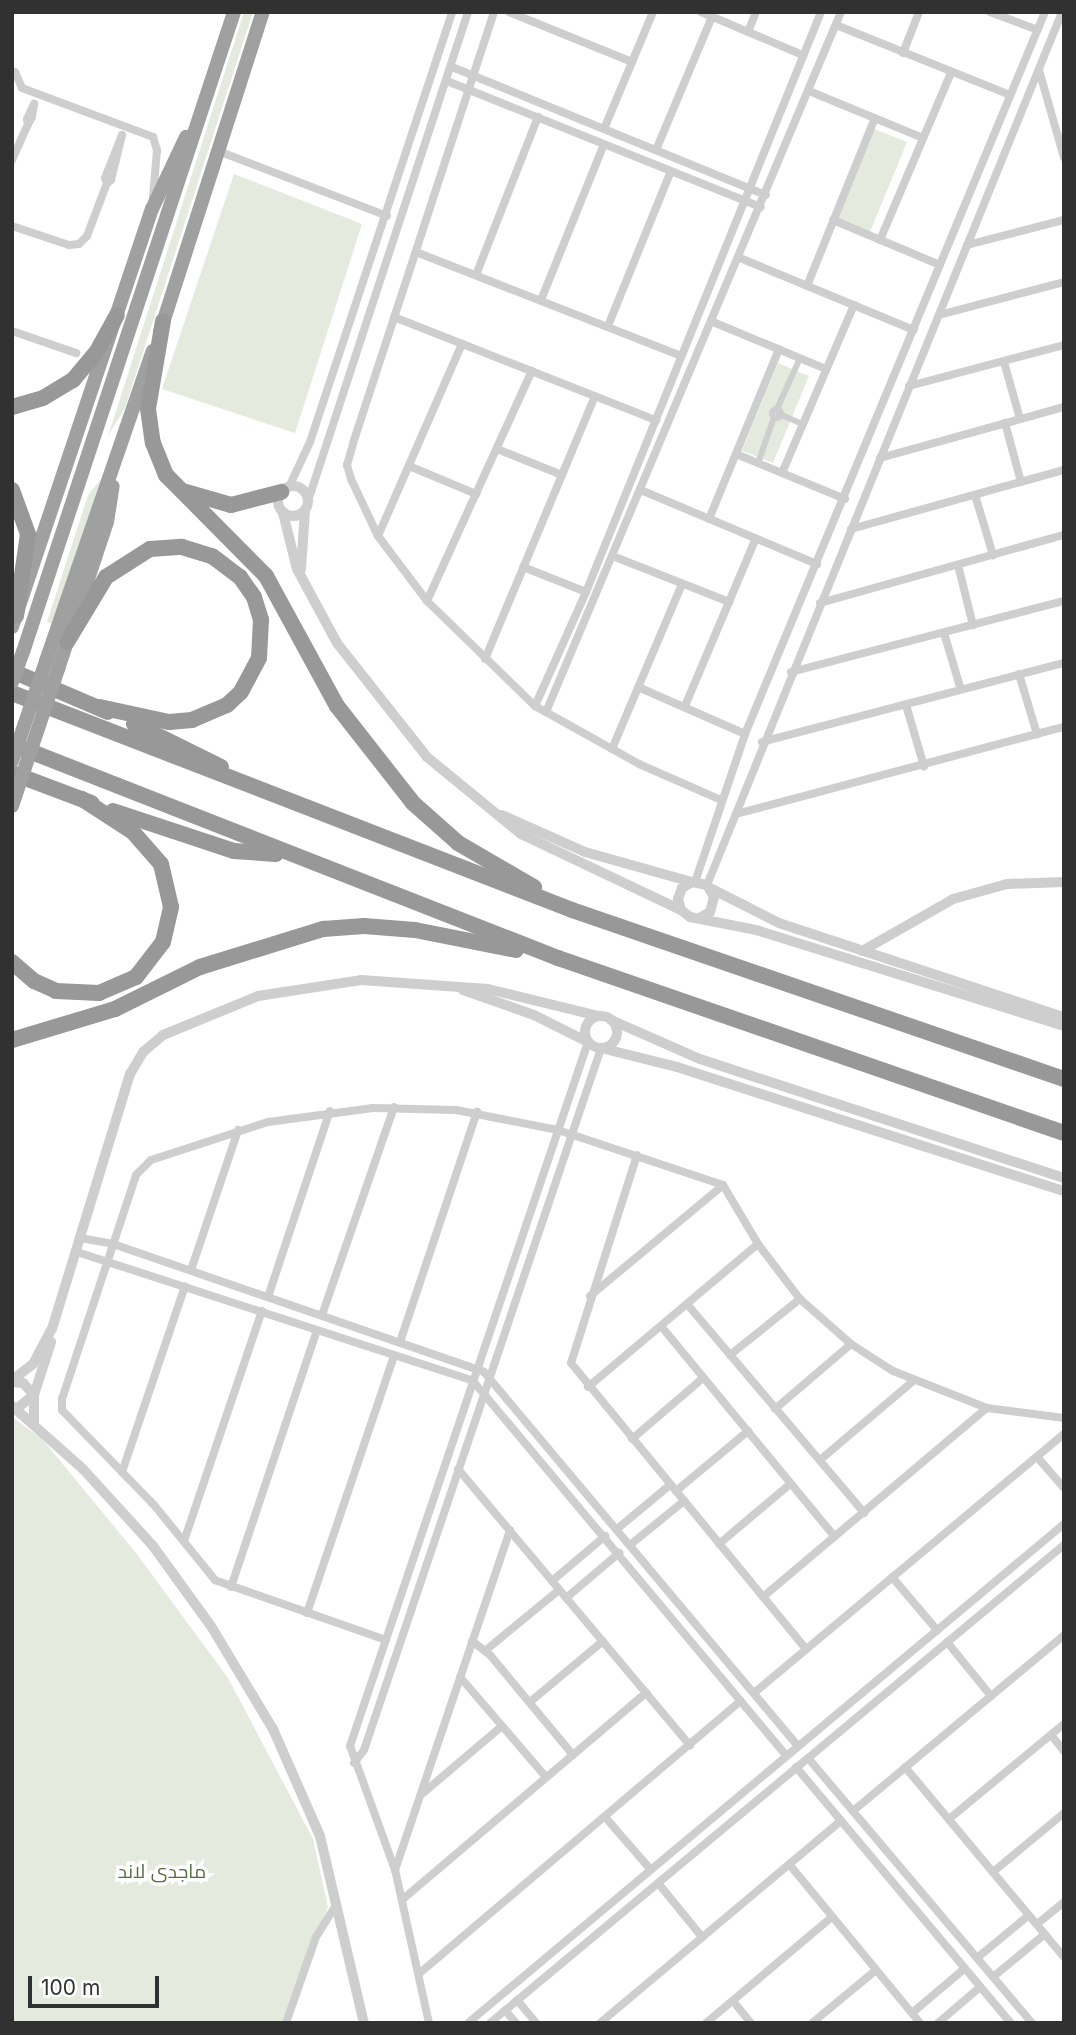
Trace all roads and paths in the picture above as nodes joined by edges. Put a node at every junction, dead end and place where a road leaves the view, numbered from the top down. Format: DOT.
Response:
graph roads {
  1 [pos="234,12"];
  2 [pos="263,12"];
  3 [pos="452,12"];
  4 [pos="468,12"];
  5 [pos="494,12"];
  6 [pos="509,12"];
  7 [pos="653,12"];
  8 [pos="701,12"];
  9 [pos="756,12"];
  10 [pos="821,12"];
  11 [pos="841,12"];
  12 [pos="919,12"];
  13 [pos="990,12"];
  14 [pos="1045,12"];
  15 [pos="1062,12"];
  16 [pos="712,17"];
  17 [pos="836,25"];
  18 [pos="1038,30"];
  19 [pos="748,32"];
  20 [pos="902,53"];
  21 [pos="803,55"];
  22 [pos="632,62"];
  23 [pos="452,67"];
  24 [pos="1039,69"];
  25 [pos="951,73"];
  26 [pos="13,74"];
  27 [pos="473,76"];
  28 [pos="447,81"];
  29 [pos="469,90"];
  30 [pos="809,91"];
  31 [pos="207,95"];
  32 [pos="1010,95"];
  33 [pos="538,117"];
  34 [pos="875,118"];
  35 [pos="28,124"];
  36 [pos="604,129"];
  37 [pos="923,138"];
  38 [pos="604,144"];
  39 [pos="656,150"];
  40 [pos="218,151"];
  41 [pos="1064,158"];
  42 [pos="12,160"];
  43 [pos="980,164"];
  44 [pos="671,171"];
  45 [pos="996,172"];
  46 [pos="107,183"];
  47 [pos="749,188"];
  48 [pos="766,195"];
  49 [pos="745,200"];
  50 [pos="761,207"];
  51 [pos="152,209"];
  52 [pos="387,216"];
  53 [pos="833,220"];
  54 [pos="1064,220"];
  55 [pos="12,226"];
  56 [pos="880,240"];
  57 [pos="967,245"];
  58 [pos="416,252"];
  59 [pos="740,258"];
  60 [pos="940,265"];
  61 [pos="476,275"];
  62 [pos="1064,282"];
  63 [pos="807,285"];
  64 [pos="541,300"];
  65 [pos="854,304"];
  66 [pos="117,315"];
  67 [pos="939,315"];
  68 [pos="394,317"];
  69 [pos="163,321"];
  70 [pos="713,322"];
  71 [pos="608,326"];
  72 [pos="914,330"];
  73 [pos="12,331"];
  74 [pos="463,344"];
  75 [pos="1064,345"];
  76 [pos="779,349"];
  77 [pos="76,353"];
  78 [pos="681,356"];
  79 [pos="800,358"];
  80 [pos="1004,362"];
  81 [pos="827,369"];
  82 [pos="532,371"];
  83 [pos="909,386"];
  84 [pos="595,396"];
  85 [pos="756,404"];
  86 [pos="12,407"];
  87 [pos="1064,408"];
  88 [pos="776,413"];
  89 [pos="1020,419"];
  90 [pos="656,420"];
  91 [pos="803,424"];
  92 [pos="1005,424"];
  93 [pos="497,449"];
  94 [pos="736,454"];
  95 [pos="880,458"];
  96 [pos="758,463"];
  97 [pos="114,464"];
  98 [pos="409,466"];
  99 [pos="1064,470"];
  100 [pos="782,473"];
  101 [pos="562,475"];
  102 [pos="1021,482"];
  103 [pos="174,486"];
  104 [pos="285,489"];
  105 [pos="12,491"];
  106 [pos="643,491"];
  107 [pos="476,494"];
  108 [pos="975,495"];
  109 [pos="845,499"];
  110 [pos="306,506"];
  111 [pos="283,513"];
  112 [pos="709,519"];
  113 [pos="851,529"];
  114 [pos="1064,535"];
  115 [pos="378,536"];
  116 [pos="756,538"];
  117 [pos="993,555"];
  118 [pos="615,556"];
  119 [pos="817,564"];
  120 [pos="958,565"];
  121 [pos="523,567"];
  122 [pos="304,582"];
  123 [pos="682,584"];
  124 [pos="586,592"];
  125 [pos="427,601"];
  126 [pos="1064,601"];
  127 [pos="729,603"];
  128 [pos="820,603"];
  129 [pos="14,622"];
  130 [pos="973,625"];
  131 [pos="944,633"];
  132 [pos="67,642"];
  133 [pos="485,659"];
  134 [pos="1064,663"];
  135 [pos="52,665"];
  136 [pos="12,671"];
  137 [pos="791,672"];
  138 [pos="1019,674"];
  139 [pos="12,682"];
  140 [pos="638,687"];
  141 [pos="961,690"];
  142 [pos="12,693"];
  143 [pos="906,705"];
  144 [pos="535,706"];
  145 [pos="685,706"];
  146 [pos="99,708"];
  147 [pos="546,712"];
  148 [pos="1064,727"];
  149 [pos="745,734"];
  150 [pos="1037,734"];
  151 [pos="762,742"];
  152 [pos="12,745"];
  153 [pos="612,750"];
  154 [pos="12,761"];
  155 [pos="925,766"];
  156 [pos="12,773"];
  157 [pos="82,799"];
  158 [pos="721,800"];
  159 [pos="12,806"];
  160 [pos="308,809"];
  161 [pos="490,809"];
  162 [pos="736,814"];
  163 [pos="290,855"];
  164 [pos="694,882"];
  165 [pos="1064,882"];
  166 [pos="708,886"];
  167 [pos="572,910"];
  168 [pos="681,910"];
  169 [pos="701,917"];
  170 [pos="862,951"];
  171 [pos="558,958"];
  172 [pos="12,962"];
  173 [pos="457,988"];
  174 [pos="599,1016"];
  175 [pos="1064,1017"];
  176 [pos="611,1020"];
  177 [pos="1064,1026"];
  178 [pos="12,1040"];
  179 [pos="589,1042"];
  180 [pos="601,1048"];
  181 [pos="1064,1079"];
  182 [pos="394,1107"];
  183 [pos="330,1111"];
  184 [pos="477,1112"];
  185 [pos="558,1129"];
  186 [pos="238,1130"];
  187 [pos="572,1133"];
  188 [pos="1064,1133"];
  189 [pos="637,1155"];
  190 [pos="1064,1178"];
  191 [pos="723,1185"];
  192 [pos="1064,1191"];
  193 [pos="80,1238"];
  194 [pos="113,1244"];
  195 [pos="758,1244"];
  196 [pos="76,1252"];
  197 [pos="108,1259"];
  198 [pos="191,1270"];
  199 [pos="185,1286"];
  200 [pos="590,1296"];
  201 [pos="268,1297"];
  202 [pos="800,1299"];
  203 [pos="687,1304"];
  204 [pos="262,1311"];
  205 [pos="322,1315"];
  206 [pos="660,1326"];
  207 [pos="52,1329"];
  208 [pos="317,1330"];
  209 [pos="400,1342"];
  210 [pos="851,1344"];
  211 [pos="730,1355"];
  212 [pos="394,1356"];
  213 [pos="477,1368"];
  214 [pos="489,1377"];
  215 [pos="703,1378"];
  216 [pos="13,1381"];
  217 [pos="473,1381"];
  218 [pos="912,1382"];
  219 [pos="589,1387"];
  220 [pos="485,1392"];
  221 [pos="34,1395"];
  222 [pos="14,1408"];
  223 [pos="987,1408"];
  224 [pos="775,1409"];
  225 [pos="1064,1418"];
  226 [pos="33,1423"];
  227 [pos="748,1431"];
  228 [pos="1064,1434"];
  229 [pos="632,1439"];
  230 [pos="1037,1457"];
  231 [pos="820,1460"];
  232 [pos="458,1469"];
  233 [pos="122,1472"];
  234 [pos="790,1484"];
  235 [pos="673,1488"];
  236 [pos="1064,1488"];
  237 [pos="684,1501"];
  238 [pos="864,1513"];
  239 [pos="1064,1524"];
  240 [pos="510,1530"];
  241 [pos="617,1530"];
  242 [pos="605,1536"];
  243 [pos="835,1537"];
  244 [pos="184,1541"];
  245 [pos="719,1544"];
  246 [pos="630,1545"];
  247 [pos="1064,1545"];
  248 [pos="619,1553"];
  249 [pos="892,1577"];
  250 [pos="552,1581"];
  251 [pos="993,1583"];
  252 [pos="231,1587"];
  253 [pos="559,1590"];
  254 [pos="1003,1595"];
  255 [pos="763,1597"];
  256 [pos="566,1598"];
  257 [pos="307,1613"];
  258 [pos="937,1630"];
  259 [pos="1064,1634"];
  260 [pos="386,1640"];
  261 [pos="472,1641"];
  262 [pos="603,1641"];
  263 [pos="947,1642"];
  264 [pos="806,1649"];
  265 [pos="486,1650"];
  266 [pos="460,1677"];
  267 [pos="646,1693"];
  268 [pos="754,1693"];
  269 [pos="991,1696"];
  270 [pos="741,1701"];
  271 [pos="530,1702"];
  272 [pos="1064,1724"];
  273 [pos="502,1726"];
  274 [pos="1051,1735"];
  275 [pos="690,1745"];
  276 [pos="798,1746"];
  277 [pos="1064,1751"];
  278 [pos="573,1755"];
  279 [pos="786,1756"];
  280 [pos="808,1758"];
  281 [pos="354,1763"];
  282 [pos="796,1768"];
  283 [pos="905,1768"];
  284 [pos="546,1777"];
  285 [pos="420,1795"];
  286 [pos="853,1811"];
  287 [pos="1064,1813"];
  288 [pos="605,1817"];
  289 [pos="949,1819"];
  290 [pos="841,1821"];
  291 [pos="789,1864"];
  292 [pos="396,1870"];
  293 [pos="651,1870"];
  294 [pos="993,1872"];
  295 [pos="658,1883"];
  296 [pos="403,1899"];
  297 [pos="1064,1902"];
  298 [pos="336,1905"];
  299 [pos="1029,1915"];
  300 [pos="832,1917"];
  301 [pos="1037,1924"];
  302 [pos="1045,1934"];
  303 [pos="702,1937"];
  304 [pos="1064,1957"];
  305 [pos="977,1958"];
  306 [pos="876,1969"];
  307 [pos="964,1969"];
  308 [pos="421,1972"];
  309 [pos="993,1977"];
  310 [pos="980,1987"];
  311 [pos="517,2000"];
  312 [pos="733,2001"];
  313 [pos="505,2010"];
  314 [pos="912,2013"];
  315 [pos="286,2023"];
  316 [pos="364,2023"];
  317 [pos="429,2023"];
  318 [pos="468,2023"];
  319 [pos="490,2023"];
  320 [pos="516,2023"];
  321 [pos="536,2023"];
  322 [pos="600,2023"];
  323 [pos="706,2023"];
  324 [pos="751,2023"];
  325 [pos="812,2023"];
  326 [pos="920,2023"];
  327 [pos="938,2023"];
  328 [pos="1011,2023"];
  329 [pos="1032,2023"];
  1 -- 31 [label="highway"];
  2 -- 40 [label="highway"];
  3 -- 52 [label="street"];
  4 -- 23 [label="street"];
  5 -- 27 [label="street"];
  6 -- 22 [label="street"];
  7 -- 22 [label="street"];
  8 -- 16 [label="street"];
  9 -- 19 [label="street"];
  10 -- 21 [label="street"];
  11 -- 17 [label="street"];
  12 -- 20 [label="street"];
  13 -- 18 [label="street"];
  14 -- 18 [label="street"];
  15 -- 24 [label="street"];
  16 -- 19 [label="street"];
  16 -- 39 [label="street"];
  17 -- 20 [label="street"];
  17 -- 30 [label="street"];
  18 -- 32 [label="street"];
  19 -- 21 [label="street"];
  20 -- 25 [label="street"];
  21 -- 47 [label="street"];
  22 -- 36 [label="street"];
  23 -- 27 [label="street"];
  23 -- 28 [label="street"];
  24 -- 41 [label="street"];
  24 -- 45 [label="street"];
  25 -- 32 [label="street"];
  25 -- 37 [label="street"];
  26 -- 51 [label="street"];
  27 -- 29 [label="street"];
  27 -- 36 [label="street"];
  28 -- 29 [label="street"];
  28 -- 110 [label="street"];
  29 -- 33 [label="street"];
  29 -- 58 [label="street"];
  30 -- 34 [label="street"];
  30 -- 48 [label="street"];
  31 -- 51 [label="highway"];
  31 -- 139 [label="highway, bridge"];
  32 -- 43 [label="street"];
  33 -- 38 [label="street"];
  33 -- 61 [label="street"];
  34 -- 37 [label="street"];
  34 -- 53 [label="street"];
  35 -- 42 [label="street"];
  36 -- 39 [label="street"];
  37 -- 56 [label="street"];
  38 -- 44 [label="street"];
  38 -- 64 [label="street"];
  39 -- 47 [label="street"];
  40 -- 52 [label="street"];
  40 -- 69 [label="highway"];
  43 -- 45 [label="street"];
  43 -- 60 [label="street"];
  44 -- 49 [label="street"];
  44 -- 71 [label="street"];
  45 -- 57 [label="street"];
  46 -- 46 [label="street"];
  46 -- 55 [label="street"];
  47 -- 48 [label="street"];
  47 -- 49 [label="street"];
  48 -- 50 [label="street"];
  49 -- 50 [label="street"];
  49 -- 78 [label="street"];
  50 -- 59 [label="street"];
  51 -- 66 [label="highway"];
  52 -- 104 [label="street"];
  53 -- 56 [label="street"];
  53 -- 63 [label="street"];
  54 -- 57 [label="street"];
  56 -- 60 [label="street"];
  57 -- 67 [label="street"];
  58 -- 61 [label="street"];
  58 -- 68 [label="street"];
  59 -- 63 [label="street"];
  59 -- 70 [label="street"];
  60 -- 72 [label="street"];
  61 -- 64 [label="street"];
  62 -- 67 [label="street"];
  63 -- 65 [label="street"];
  64 -- 71 [label="street"];
  65 -- 72 [label="street"];
  65 -- 81 [label="street"];
  66 -- 86 [label="highway"];
  66 -- 129 [label="highway"];
  67 -- 83 [label="street"];
  68 -- 74 [label="street"];
  68 -- 115 [label="street"];
  69 -- 97 [label="highway"];
  69 -- 103 [label="highway"];
  70 -- 76 [label="street"];
  70 -- 106 [label="street"];
  71 -- 78 [label="street"];
  72 -- 109 [label="street"];
  73 -- 77 [label="street"];
  74 -- 82 [label="street"];
  74 -- 98 [label="street"];
  75 -- 80 [label="street"];
  76 -- 79 [label="street"];
  76 -- 85 [label="street"];
  78 -- 90 [label="street"];
  79 -- 81 [label="street"];
  79 -- 88 [label="street"];
  80 -- 83 [label="street"];
  80 -- 89 [label="street"];
  81 -- 91 [label="street"];
  82 -- 84 [label="street"];
  82 -- 93 [label="street"];
  83 -- 95 [label="street"];
  84 -- 90 [label="street"];
  84 -- 101 [label="street"];
  85 -- 88 [label="street"];
  85 -- 94 [label="street"];
  87 -- 89 [label="street"];
  88 -- 91 [label="street"];
  88 -- 96 [label="street"];
  89 -- 92 [label="street"];
  90 -- 124 [label="street"];
  91 -- 100 [label="street"];
  92 -- 95 [label="street"];
  92 -- 102 [label="street"];
  93 -- 101 [label="street"];
  93 -- 107 [label="street"];
  94 -- 96 [label="street"];
  94 -- 112 [label="street"];
  95 -- 113 [label="street"];
  96 -- 100 [label="street"];
  97 -- 132 [label="highway"];
  97 -- 135 [label="highway"];
  98 -- 107 [label="street"];
  98 -- 115 [label="street"];
  99 -- 102 [label="street"];
  100 -- 109 [label="street"];
  101 -- 121 [label="street"];
  102 -- 108 [label="street"];
  103 -- 104 [label="highway"];
  103 -- 167 [label="highway"];
  104 -- 110 [label="street"];
  104 -- 111 [label="street"];
  105 -- 129 [label="highway"];
  106 -- 112 [label="street"];
  106 -- 118 [label="street"];
  107 -- 125 [label="street"];
  108 -- 113 [label="street"];
  108 -- 117 [label="street"];
  109 -- 119 [label="street"];
  110 -- 111 [label="street"];
  110 -- 122 [label="street"];
  111 -- 122 [label="street"];
  112 -- 116 [label="street"];
  113 -- 128 [label="street"];
  114 -- 117 [label="street"];
  115 -- 125 [label="street"];
  116 -- 119 [label="street"];
  116 -- 127 [label="street"];
  117 -- 120 [label="street"];
  118 -- 123 [label="street"];
  118 -- 147 [label="street"];
  119 -- 149 [label="street"];
  120 -- 128 [label="street"];
  120 -- 130 [label="street"];
  121 -- 124 [label="street"];
  121 -- 133 [label="street"];
  122 -- 161 [label="street"];
  123 -- 127 [label="street"];
  123 -- 140 [label="street"];
  124 -- 144 [label="street"];
  125 -- 133 [label="street"];
  126 -- 130 [label="street"];
  127 -- 145 [label="street"];
  128 -- 137 [label="street"];
  130 -- 131 [label="street"];
  131 -- 137 [label="street"];
  131 -- 141 [label="street"];
  132 -- 135 [label="highway"];
  132 -- 146 [label="highway"];
  133 -- 144 [label="street"];
  134 -- 138 [label="street"];
  135 -- 154 [label="highway, bridge"];
  135 -- 159 [label="highway, bridge"];
  136 -- 146 [label="highway"];
  137 -- 151 [label="street"];
  138 -- 141 [label="street"];
  138 -- 150 [label="street"];
  140 -- 145 [label="street"];
  140 -- 153 [label="street"];
  141 -- 143 [label="street"];
  142 -- 160 [label="highway"];
  143 -- 151 [label="street"];
  143 -- 155 [label="street"];
  144 -- 147 [label="street"];
  145 -- 149 [label="street"];
  146 -- 160 [label="highway"];
  147 -- 153 [label="street"];
  148 -- 150 [label="street"];
  149 -- 158 [label="street"];
  150 -- 155 [label="street"];
  151 -- 162 [label="street"];
  152 -- 163 [label="highway"];
  153 -- 158 [label="street"];
  155 -- 162 [label="street"];
  156 -- 157 [label="highway"];
  157 -- 163 [label="highway"];
  157 -- 172 [label="highway"];
  158 -- 164 [label="street"];
  160 -- 167 [label="highway"];
  161 -- 164 [label="street"];
  161 -- 168 [label="street"];
  162 -- 166 [label="street"];
  163 -- 171 [label="highway"];
  164 -- 166 [label="street"];
  164 -- 168 [label="street"];
  165 -- 170 [label="street"];
  166 -- 169 [label="street"];
  166 -- 170 [label="street"];
  167 -- 181 [label="highway"];
  168 -- 169 [label="street"];
  169 -- 177 [label="street"];
  170 -- 175 [label="street"];
  171 -- 178 [label="highway"];
  171 -- 188 [label="highway"];
  173 -- 174 [label="street"];
  173 -- 179 [label="street"];
  173 -- 193 [label="street"];
  174 -- 176 [label="street"];
  174 -- 179 [label="street"];
  176 -- 180 [label="street"];
  176 -- 190 [label="street"];
  179 -- 180 [label="street"];
  179 -- 185 [label="street"];
  180 -- 187 [label="street"];
  180 -- 192 [label="street"];
  182 -- 183 [label="street"];
  182 -- 184 [label="street"];
  182 -- 205 [label="street"];
  183 -- 186 [label="street"];
  183 -- 201 [label="street"];
  184 -- 185 [label="street"];
  184 -- 209 [label="street"];
  185 -- 187 [label="street"];
  185 -- 213 [label="street"];
  186 -- 194 [label="street"];
  186 -- 198 [label="street"];
  187 -- 189 [label="street"];
  187 -- 214 [label="street"];
  189 -- 191 [label="street"];
  189 -- 200 [label="street"];
  191 -- 195 [label="street"];
  191 -- 200 [label="street"];
  193 -- 194 [label="street"];
  193 -- 196 [label="street"];
  194 -- 197 [label="street"];
  194 -- 198 [label="street"];
  195 -- 202 [label="street"];
  195 -- 203 [label="street"];
  196 -- 197 [label="street"];
  196 -- 207 [label="street"];
  197 -- 199 [label="street"];
  197 -- 233 [label="street"];
  198 -- 201 [label="street"];
  199 -- 204 [label="street"];
  199 -- 233 [label="street"];
  200 -- 219 [label="street"];
  201 -- 205 [label="street"];
  202 -- 210 [label="street"];
  202 -- 211 [label="street"];
  203 -- 206 [label="street"];
  203 -- 211 [label="street"];
  204 -- 208 [label="street"];
  204 -- 244 [label="street"];
  205 -- 209 [label="street"];
  206 -- 215 [label="street"];
  206 -- 219 [label="street"];
  207 -- 216 [label="street"];
  207 -- 221 [label="street"];
  208 -- 212 [label="street"];
  208 -- 252 [label="street"];
  209 -- 213 [label="street"];
  210 -- 218 [label="street"];
  210 -- 224 [label="street"];
  211 -- 224 [label="street"];
  212 -- 217 [label="street"];
  212 -- 257 [label="street"];
  213 -- 214 [label="street"];
  213 -- 217 [label="street"];
  214 -- 220 [label="street"];
  214 -- 241 [label="street"];
  215 -- 227 [label="street"];
  215 -- 229 [label="street"];
  216 -- 221 [label="street"];
  217 -- 220 [label="street"];
  217 -- 260 [label="street"];
  218 -- 223 [label="street"];
  218 -- 231 [label="street"];
  219 -- 229 [label="street"];
  220 -- 232 [label="street"];
  220 -- 242 [label="street"];
  221 -- 222 [label="street"];
  221 -- 226 [label="street"];
  222 -- 226 [label="street"];
  223 -- 225 [label="street"];
  223 -- 238 [label="street"];
  224 -- 231 [label="street"];
  226 -- 298 [label="street"];
  227 -- 234 [label="street"];
  227 -- 235 [label="street"];
  228 -- 230 [label="street"];
  229 -- 235 [label="street"];
  230 -- 236 [label="street"];
  230 -- 249 [label="street"];
  231 -- 238 [label="street"];
  232 -- 240 [label="street"];
  232 -- 281 [label="street"];
  233 -- 244 [label="street"];
  234 -- 243 [label="street"];
  234 -- 245 [label="street"];
  235 -- 237 [label="street"];
  235 -- 241 [label="street"];
  237 -- 245 [label="street"];
  237 -- 246 [label="street"];
  238 -- 243 [label="street"];
  239 -- 251 [label="street"];
  240 -- 250 [label="street"];
  240 -- 261 [label="street"];
  241 -- 246 [label="street"];
  242 -- 248 [label="street"];
  242 -- 250 [label="street"];
  243 -- 255 [label="street"];
  244 -- 252 [label="street"];
  245 -- 255 [label="street"];
  246 -- 268 [label="street"];
  247 -- 254 [label="street"];
  248 -- 256 [label="street"];
  248 -- 270 [label="street"];
  249 -- 258 [label="street"];
  249 -- 264 [label="street"];
  250 -- 253 [label="street"];
  251 -- 254 [label="street"];
  251 -- 258 [label="street"];
  252 -- 257 [label="street"];
  253 -- 256 [label="street"];
  253 -- 265 [label="street"];
  254 -- 263 [label="street"];
  255 -- 264 [label="street"];
  256 -- 262 [label="street"];
  257 -- 260 [label="street"];
  258 -- 276 [label="street"];
  259 -- 269 [label="street"];
  260 -- 281 [label="street"];
  261 -- 265 [label="street"];
  261 -- 266 [label="street"];
  262 -- 267 [label="street"];
  262 -- 271 [label="street"];
  263 -- 269 [label="street"];
  263 -- 280 [label="street"];
  264 -- 268 [label="street"];
  265 -- 271 [label="street"];
  266 -- 273 [label="street"];
  266 -- 285 [label="street"];
  267 -- 275 [label="street"];
  267 -- 278 [label="street"];
  268 -- 276 [label="street"];
  269 -- 283 [label="street"];
  270 -- 275 [label="street"];
  270 -- 279 [label="street"];
  271 -- 278 [label="street"];
  272 -- 274 [label="street"];
  273 -- 284 [label="street"];
  273 -- 285 [label="street"];
  274 -- 277 [label="street"];
  274 -- 289 [label="street"];
  275 -- 288 [label="street"];
  276 -- 279 [label="street"];
  278 -- 284 [label="street"];
  279 -- 293 [label="street"];
  280 -- 282 [label="street"];
  280 -- 286 [label="street"];
  281 -- 292 [label="street"];
  282 -- 290 [label="street"];
  282 -- 295 [label="street"];
  283 -- 286 [label="street"];
  283 -- 289 [label="street"];
  284 -- 296 [label="street"];
  285 -- 292 [label="street"];
  286 -- 305 [label="street"];
  287 -- 294 [label="street"];
  288 -- 293 [label="street"];
  288 -- 308 [label="street"];
  289 -- 294 [label="street"];
  290 -- 291 [label="street"];
  290 -- 307 [label="street"];
  291 -- 300 [label="street"];
  291 -- 303 [label="street"];
  292 -- 296 [label="street"];
  293 -- 318 [label="street"];
  294 -- 299 [label="street"];
  295 -- 303 [label="street"];
  295 -- 311 [label="street"];
  296 -- 308 [label="street"];
  297 -- 301 [label="street"];
  298 -- 315 [label="street"];
  298 -- 316 [label="street"];
  299 -- 301 [label="street"];
  299 -- 305 [label="street"];
  300 -- 306 [label="street"];
  300 -- 312 [label="street"];
  301 -- 302 [label="street"];
  302 -- 304 [label="street"];
  302 -- 309 [label="street"];
  303 -- 322 [label="street"];
  305 -- 309 [label="street"];
  306 -- 314 [label="street"];
  306 -- 325 [label="street"];
  307 -- 310 [label="street"];
  307 -- 314 [label="street"];
  308 -- 317 [label="street"];
  309 -- 329 [label="street"];
  310 -- 327 [label="street"];
  310 -- 328 [label="street"];
  311 -- 313 [label="street"];
  311 -- 321 [label="street"];
  312 -- 323 [label="street"];
  312 -- 324 [label="street"];
  313 -- 319 [label="street"];
  313 -- 320 [label="street"];
  314 -- 326 [label="street"];
}
